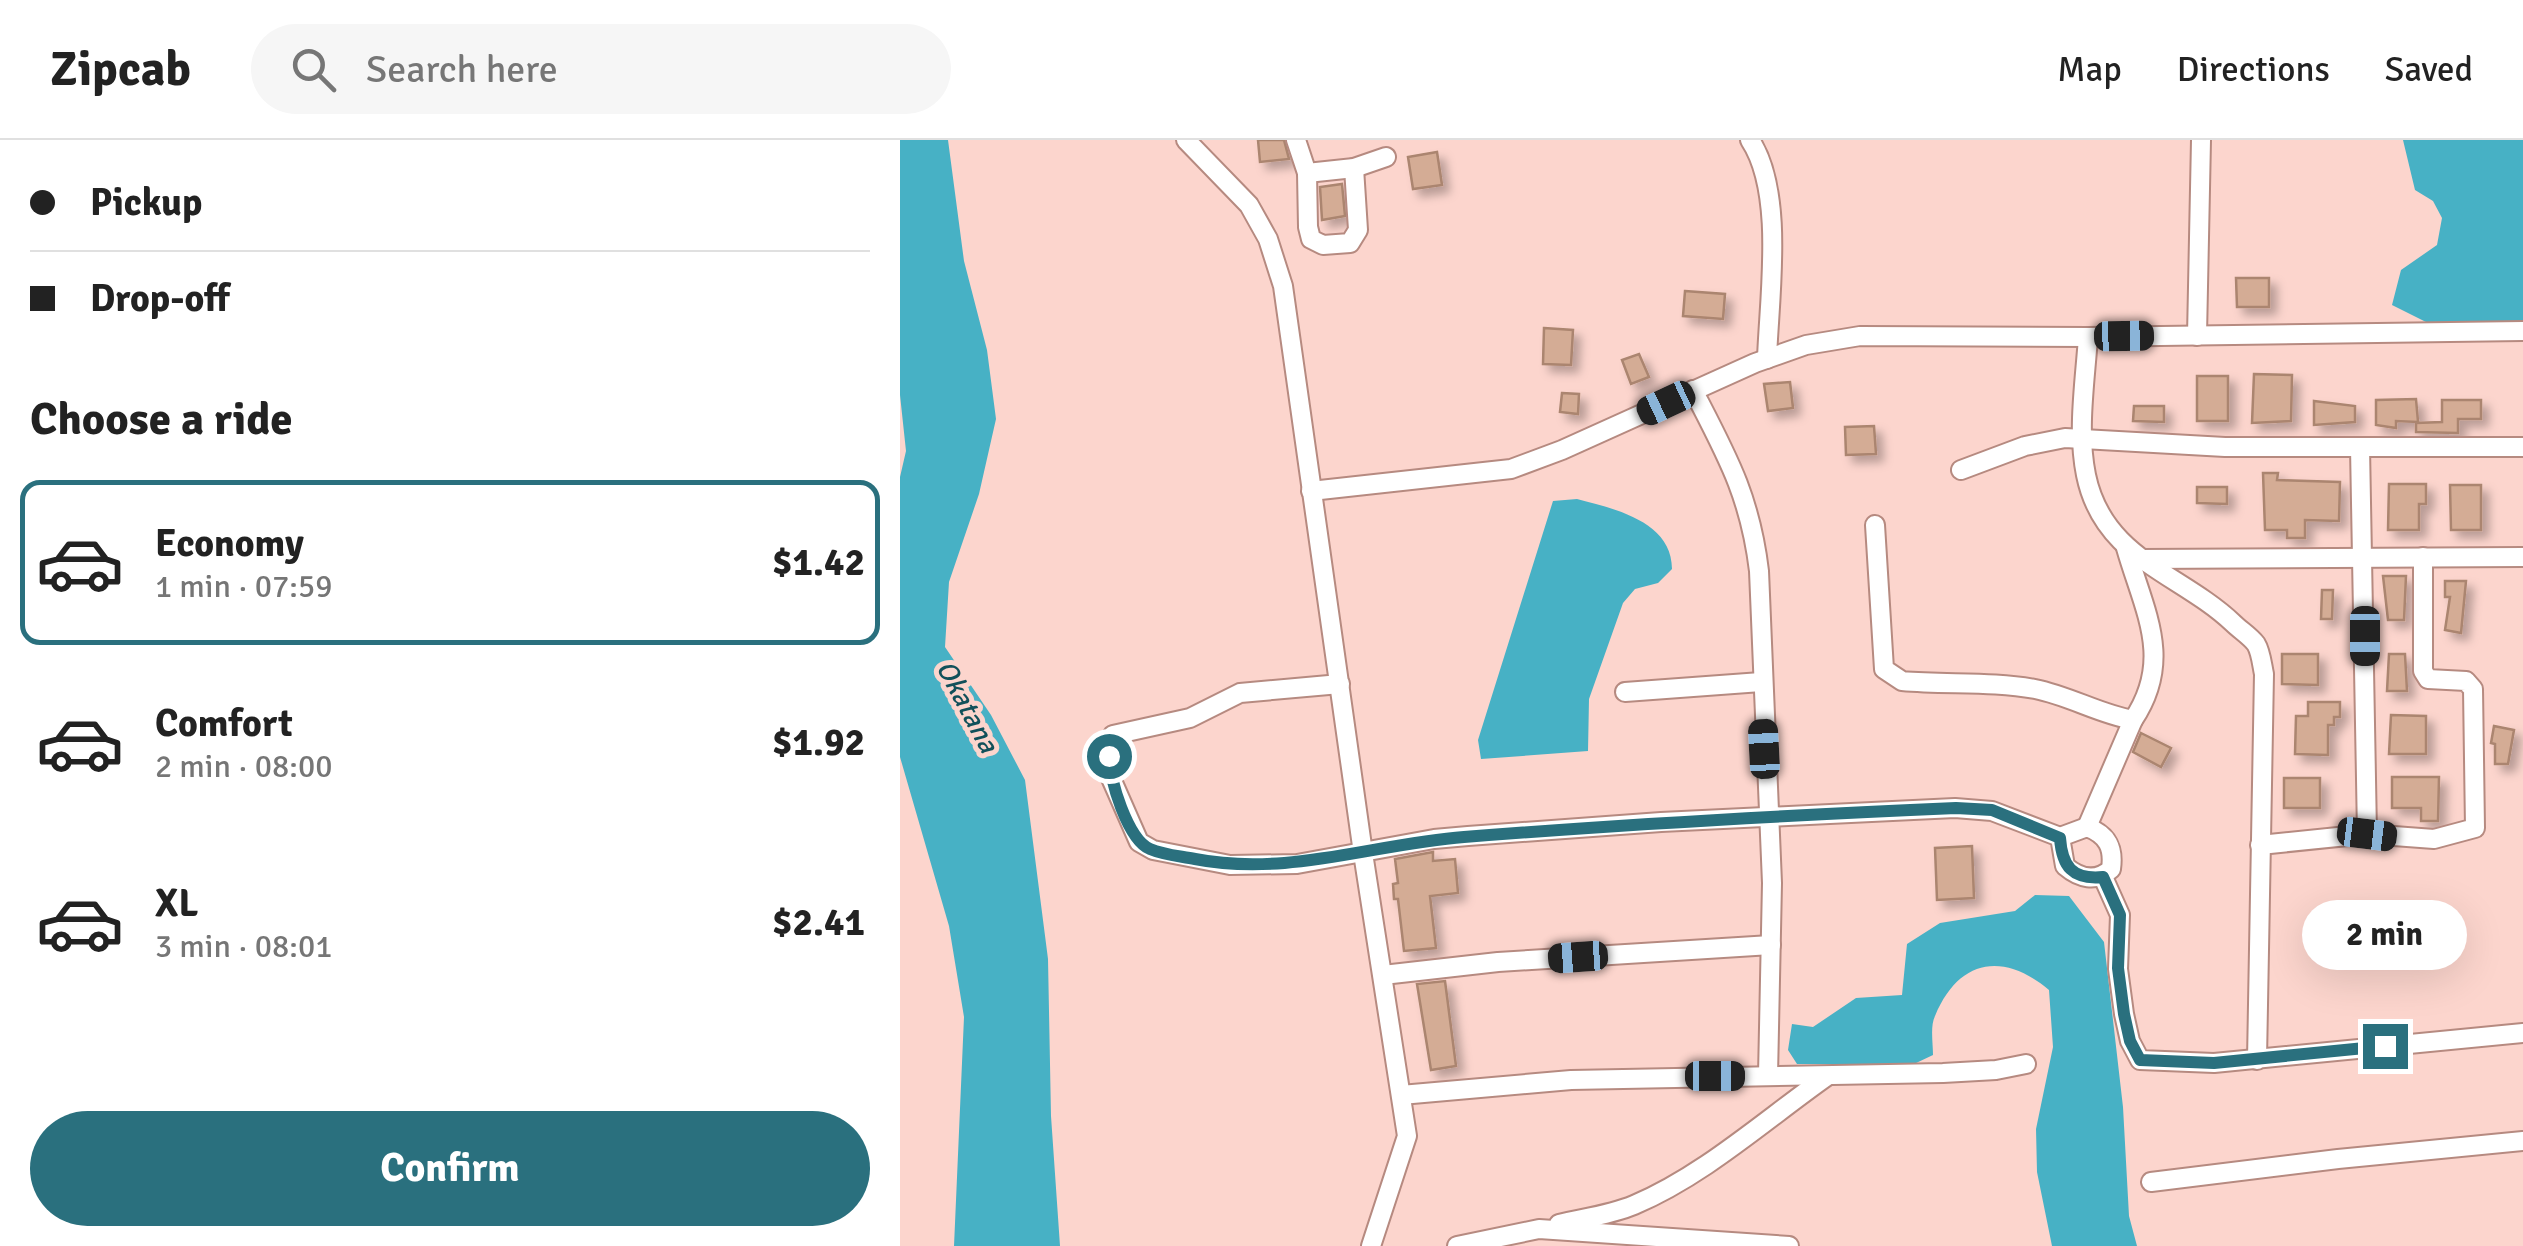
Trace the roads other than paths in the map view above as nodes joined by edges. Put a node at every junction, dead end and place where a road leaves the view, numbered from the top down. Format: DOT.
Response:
graph roads {
  1 [pos="1186,140"];
  2 [pos="1296,140"];
  3 [pos="1750,140"];
  4 [pos="2200,140"];
  5 [pos="1386,158"];
  6 [pos="1354,168"];
  7 [pos="1307,173"];
  8 [pos="2523,331"];
  9 [pos="2197,336"];
  10 [pos="2088,337"];
  11 [pos="1767,359"];
  12 [pos="1693,390"];
  13 [pos="2082,440"];
  14 [pos="2360,447"];
  15 [pos="2523,448"];
  16 [pos="1961,470"];
  17 [pos="1311,491"];
  18 [pos="1875,526"];
  19 [pos="2133,554"];
  20 [pos="2364,557"];
  21 [pos="2422,557"];
  22 [pos="2523,557"];
  23 [pos="1761,682"];
  24 [pos="1340,684"];
  25 [pos="1625,692"];
  26 [pos="2133,720"];
  27 [pos="1768,816"];
  28 [pos="2088,827"];
  29 [pos="2367,834"];
  30 [pos="2060,838"];
  31 [pos="2260,845"];
  32 [pos="1363,853"];
  33 [pos="2103,877"];
  34 [pos="1771,946"];
  35 [pos="1383,975"];
  36 [pos="2523,1032"];
  37 [pos="2256,1060"];
  38 [pos="2026,1064"];
  39 [pos="1768,1076"];
  40 [pos="1828,1076"];
  41 [pos="1401,1095"];
  42 [pos="2523,1140"];
  43 [pos="2151,1182"];
  44 [pos="1539,1229"];
  45 [pos="1372,1246"];
  46 [pos="1461,1246"];
  47 [pos="1789,1246"];
  1 -- 17 [label="street"];
  2 -- 7 [label="street"];
  3 -- 11 [label="street"];
  4 -- 9 [label="street"];
  5 -- 6 [label="street"];
  6 -- 7 [label="street"];
  6 -- 7 [label="street"];
  8 -- 9 [label="street"];
  9 -- 10 [label="street"];
  10 -- 11 [label="street"];
  10 -- 13 [label="street"];
  11 -- 12 [label="street"];
  12 -- 17 [label="street"];
  12 -- 23 [label="street"];
  13 -- 14 [label="street"];
  13 -- 16 [label="street"];
  13 -- 19 [label="street"];
  14 -- 15 [label="street"];
  14 -- 20 [label="street"];
  17 -- 24 [label="street"];
  18 -- 26 [label="street"];
  19 -- 20 [label="street"];
  19 -- 26 [label="street"];
  19 -- 31 [label="street"];
  20 -- 21 [label="street"];
  20 -- 29 [label="street"];
  21 -- 22 [label="street"];
  21 -- 29 [label="street"];
  23 -- 25 [label="street"];
  23 -- 27 [label="street"];
  24 -- 32 [label="street"];
  24 -- 32 [label="street"];
  26 -- 28 [label="street"];
  27 -- 30 [label="street"];
  27 -- 32 [label="street"];
  27 -- 34 [label="street"];
  28 -- 30 [label="street"];
  28 -- 33 [label="street"];
  29 -- 31 [label="street"];
  30 -- 33 [label="street"];
  31 -- 37 [label="street"];
  32 -- 35 [label="street"];
  33 -- 37 [label="street"];
  34 -- 35 [label="street"];
  34 -- 39 [label="street"];
  35 -- 41 [label="street"];
  36 -- 37 [label="street"];
  38 -- 40 [label="street"];
  39 -- 40 [label="street"];
  39 -- 41 [label="street"];
  40 -- 44 [label="street"];
  41 -- 45 [label="street"];
  42 -- 43 [label="street"];
  44 -- 46 [label="street"];
  44 -- 47 [label="street"];
}
